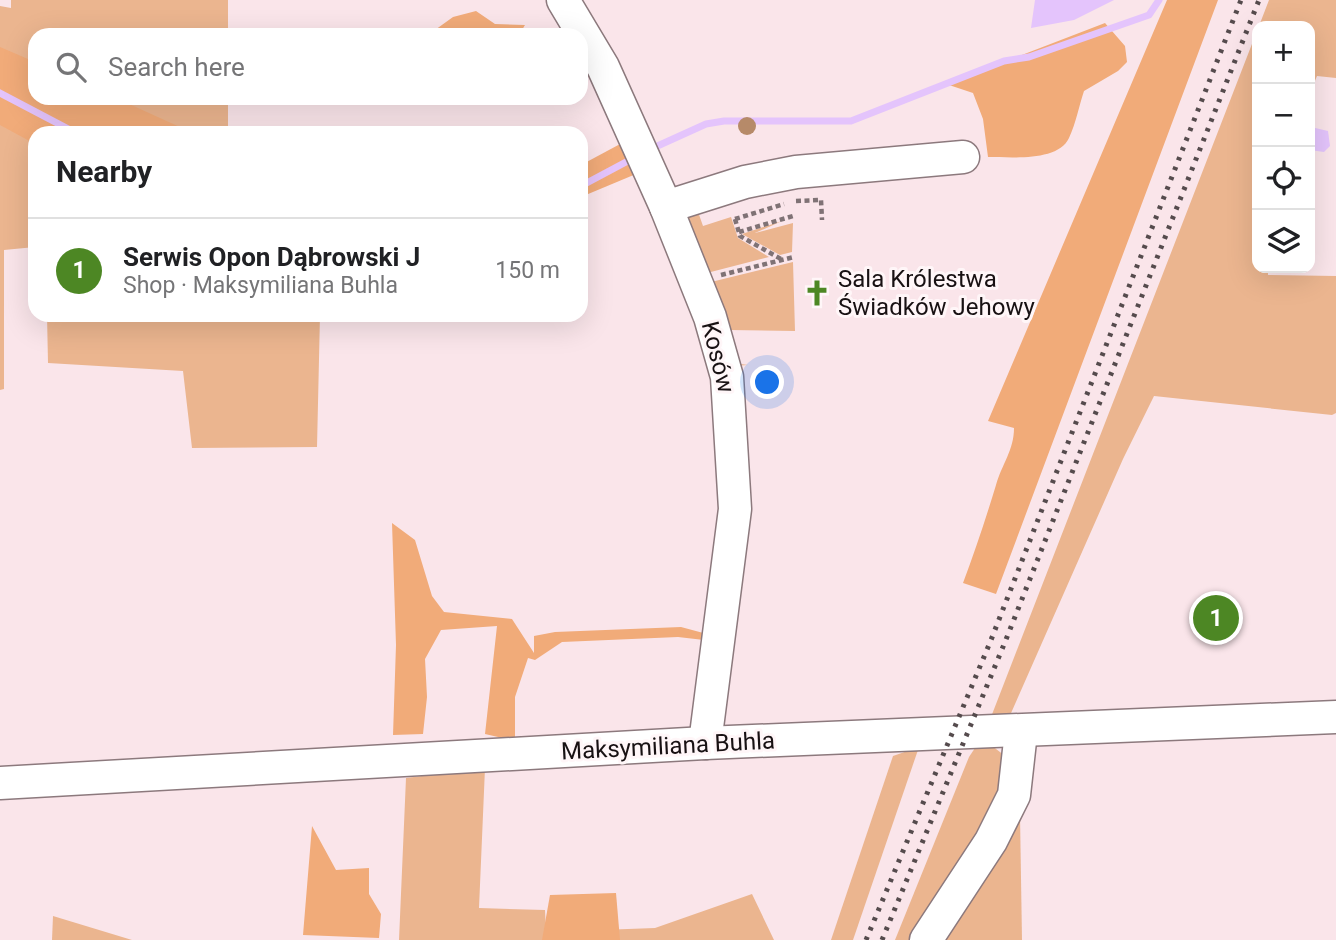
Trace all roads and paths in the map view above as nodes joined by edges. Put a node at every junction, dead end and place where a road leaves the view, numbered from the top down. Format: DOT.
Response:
graph roads {
  1 [pos="563,0"];
  2 [pos="580,28"];
  3 [pos="588,42"];
  4 [pos="963,157"];
  5 [pos="725,188"];
  6 [pos="666,207"];
  7 [pos="793,216"];
  8 [pos="735,219"];
  9 [pos="822,220"];
  10 [pos="739,232"];
  11 [pos="794,257"];
  12 [pos="782,260"];
  13 [pos="696,281"];
  14 [pos="1336,717"];
  15 [pos="1021,732"];
  16 [pos="705,743"];
  17 [pos="0,783"];
  18 [pos="926,940"];
  1 -- 2 [label="street, Kosów"];
  3 -- 6 [label="street, Kosów"];
  4 -- 5 [label="street"];
  5 -- 6 [label="street"];
  5 -- 8 [label="path"];
  6 -- 13 [label="street, Kosów"];
  7 -- 10 [label="path"];
  8 -- 9 [label="path"];
  8 -- 10 [label="path"];
  10 -- 12 [label="path"];
  11 -- 12 [label="path"];
  12 -- 13 [label="path"];
  13 -- 16 [label="street, Kosów"];
  14 -- 15 [label="street, Maksymiliana Buhla"];
  15 -- 16 [label="street, Maksymiliana Buhla"];
  15 -- 18 [label="street"];
  16 -- 17 [label="street, Maksymiliana Buhla"];
}
